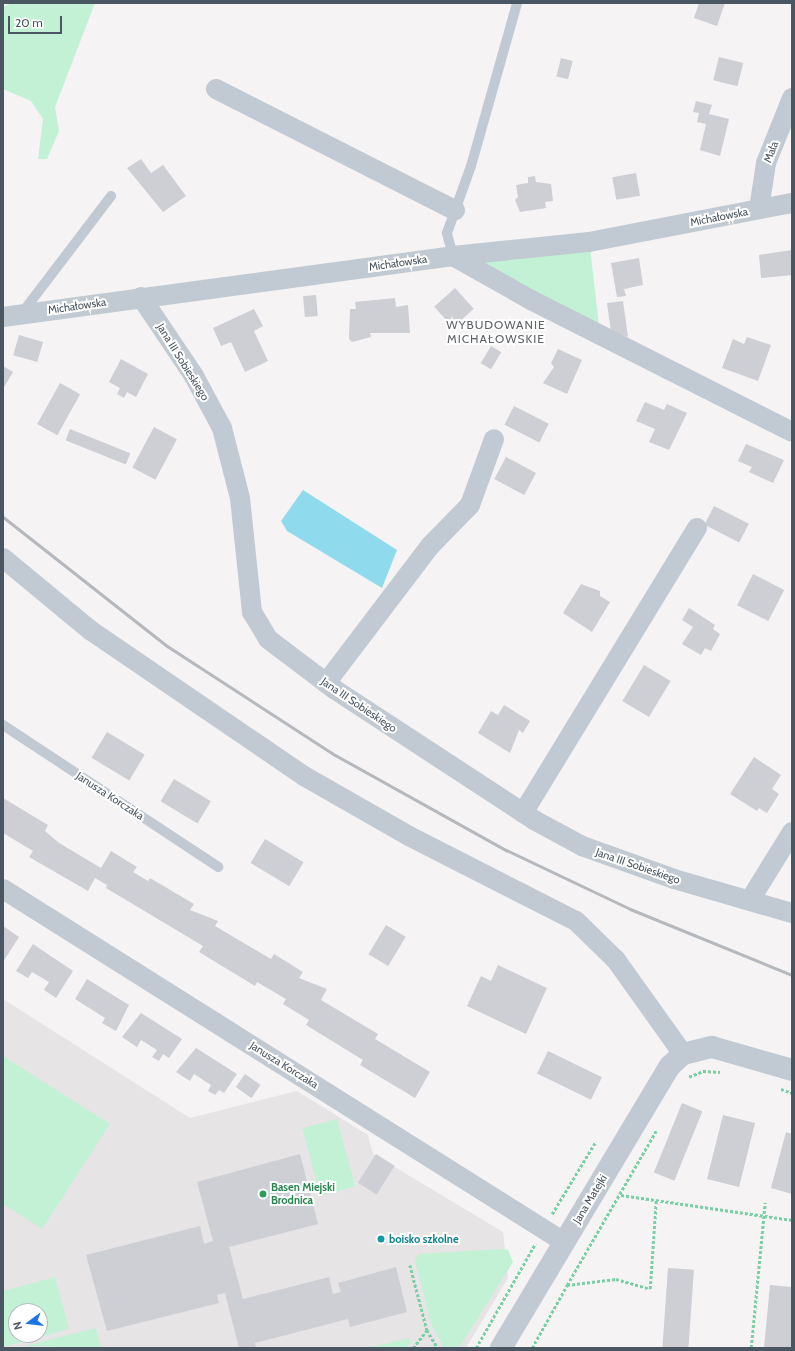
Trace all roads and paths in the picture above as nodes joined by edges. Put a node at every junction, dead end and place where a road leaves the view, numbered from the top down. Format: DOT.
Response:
graph roads {
  1 [pos="517,3"];
  2 [pos="216,89"];
  3 [pos="792,98"];
  4 [pos="111,196"];
  5 [pos="792,203"];
  6 [pos="759,209"];
  7 [pos="455,210"];
  8 [pos="453,256"];
  9 [pos="141,297"];
  10 [pos="12,316"];
  11 [pos="792,432"];
  12 [pos="494,440"];
  13 [pos="696,528"];
  14 [pos="3,558"];
  15 [pos="326,683"];
  16 [pos="3,724"];
  17 [pos="523,813"];
  18 [pos="792,832"];
  19 [pos="218,867"];
  20 [pos="3,889"];
  21 [pos="750,900"];
  22 [pos="792,913"];
  23 [pos="683,1054"];
  24 [pos="792,1070"];
  25 [pos="726,1074"];
  26 [pos="684,1083"];
  27 [pos="777,1088"];
  28 [pos="792,1093"];
  29 [pos="658,1128"];
  30 [pos="621,1194"];
  31 [pos="656,1200"];
  32 [pos="765,1203"];
  33 [pos="763,1216"];
  34 [pos="792,1220"];
  35 [pos="564,1242"];
  36 [pos="410,1265"];
  37 [pos="567,1285"];
  38 [pos="427,1330"];
  39 [pos="413,1348"];
  40 [pos="438,1348"];
  41 [pos="501,1348"];
  42 [pos="532,1348"];
  43 [pos="751,1348"];
  1 -- 7 [label="lane"];
  2 -- 7 [label="street"];
  3 -- 6 [label="street, Mała"];
  4 -- 10 [label="lane"];
  5 -- 6 [label="street, Michałowska"];
  6 -- 8 [label="street, Michałowska"];
  7 -- 8 [label="lane"];
  8 -- 9 [label="street, Michałowska"];
  8 -- 11 [label="street"];
  9 -- 10 [label="street, Michałowska"];
  9 -- 15 [label="street, Jana III Sobieskiego"];
  12 -- 15 [label="street"];
  13 -- 17 [label="street"];
  14 -- 23 [label="street"];
  15 -- 17 [label="street, Jana III Sobieskiego"];
  16 -- 19 [label="lane, Janusza Korczaka"];
  17 -- 21 [label="street, Jana III Sobieskiego"];
  18 -- 21 [label="street"];
  20 -- 35 [label="street, Janusza Korczaka"];
  21 -- 22 [label="street, Jana III Sobieskiego"];
  23 -- 24 [label="street"];
  23 -- 35 [label="street, Jana Matejki"];
  25 -- 26 [label="path"];
  27 -- 28 [label="path"];
  29 -- 30 [label="path"];
  30 -- 31 [label="path"];
  30 -- 37 [label="path"];
  31 -- 33 [label="path"];
  31 -- 37 [label="path"];
  32 -- 33 [label="path"];
  33 -- 34 [label="path"];
  33 -- 43 [label="path"];
  35 -- 41 [label="street, Jana Matejki"];
  36 -- 38 [label="path"];
  37 -- 42 [label="path"];
  38 -- 39 [label="path"];
  38 -- 40 [label="path"];
}
